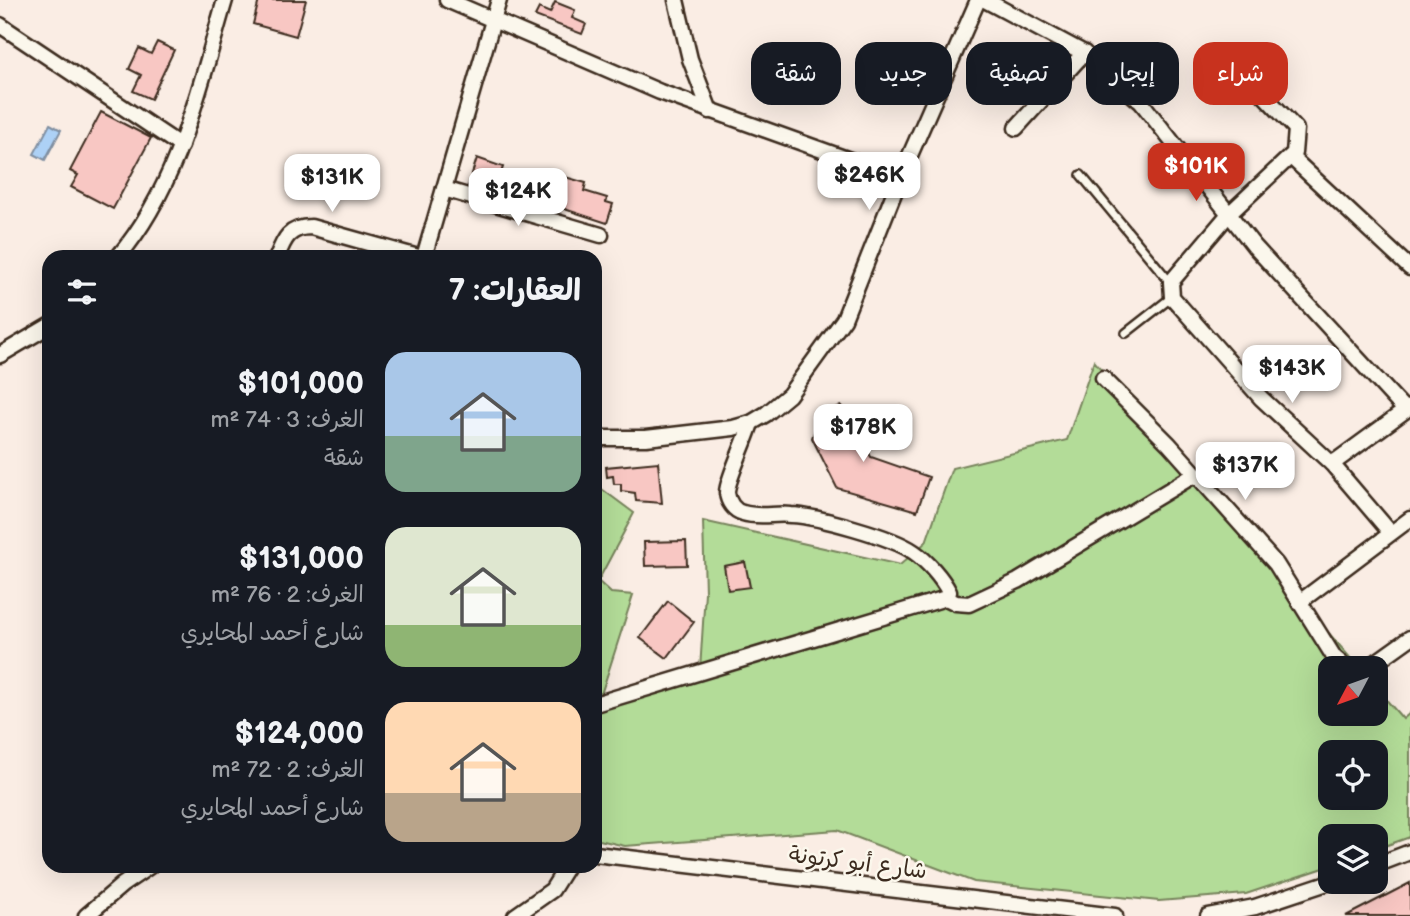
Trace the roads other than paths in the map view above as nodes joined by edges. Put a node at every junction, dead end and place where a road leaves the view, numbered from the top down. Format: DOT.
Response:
graph roads {
  1 [pos="225,0"];
  2 [pos="447,0"];
  3 [pos="499,0"];
  4 [pos="676,0"];
  5 [pos="978,0"];
  6 [pos="985,0"];
  7 [pos="493,21"];
  8 [pos="0,25"];
  9 [pos="1084,53"];
  10 [pos="1273,105"];
  11 [pos="710,111"];
  12 [pos="1016,128"];
  13 [pos="181,146"];
  14 [pos="1292,157"];
  15 [pos="1081,175"];
  16 [pos="900,178"];
  17 [pos="444,189"];
  18 [pos="1228,215"];
  19 [pos="601,235"];
  20 [pos="123,250"];
  21 [pos="280,250"];
  22 [pos="394,250"];
  23 [pos="426,250"];
  24 [pos="1410,268"];
  25 [pos="1171,289"];
  26 [pos="42,331"];
  27 [pos="1126,333"];
  28 [pos="0,355"];
  29 [pos="1103,378"];
  30 [pos="1407,409"];
  31 [pos="751,423"];
  32 [pos="602,438"];
  33 [pos="1332,464"];
  34 [pos="1196,474"];
  35 [pos="1410,519"];
  36 [pos="1390,532"];
  37 [pos="946,598"];
  38 [pos="1301,601"];
  39 [pos="1410,638"];
  40 [pos="1333,656"];
  41 [pos="1385,656"];
  42 [pos="602,702"];
  43 [pos="1410,852"];
  44 [pos="602,855"];
  45 [pos="1388,860"];
  46 [pos="139,873"];
  47 [pos="563,873"];
  48 [pos="1318,886"];
  49 [pos="1051,912"];
  50 [pos="86,916"];
  51 [pos="514,916"];
  52 [pos="1115,916"];
  53 [pos="1208,916"];
  1 -- 13 [label="street"];
  2 -- 7 [label="street"];
  3 -- 7 [label="street"];
  4 -- 11 [label="street"];
  5 -- 16 [label="street"];
  6 -- 9 [label="street"];
  7 -- 11 [label="street"];
  7 -- 17 [label="street"];
  8 -- 13 [label="street"];
  9 -- 12 [label="street"];
  9 -- 18 [label="street"];
  10 -- 14 [label="street"];
  11 -- 16 [label="street"];
  13 -- 20 [label="street"];
  14 -- 18 [label="street"];
  14 -- 24 [label="street"];
  15 -- 25 [label="lane"];
  16 -- 31 [label="street"];
  17 -- 19 [label="street"];
  17 -- 23 [label="street"];
  18 -- 25 [label="street"];
  18 -- 30 [label="street"];
  21 -- 22 [label="street"];
  25 -- 27 [label="lane"];
  25 -- 33 [label="street"];
  26 -- 28 [label="street"];
  29 -- 34 [label="street"];
  30 -- 33 [label="street"];
  31 -- 32 [label="street"];
  31 -- 37 [label="street"];
  33 -- 36 [label="street"];
  34 -- 37 [label="street"];
  34 -- 38 [label="street"];
  35 -- 36 [label="street"];
  36 -- 38 [label="street"];
  37 -- 42 [label="street"];
  38 -- 40 [label="street"];
  39 -- 41 [label="street"];
  43 -- 45 [label="street"];
  44 -- 49 [label="street, شارع أبو كرتونة"];
  46 -- 50 [label="street"];
  47 -- 51 [label="street"];
  48 -- 53 [label="street"];
  49 -- 52 [label="street, شارع أبو كرتونة"];
}
